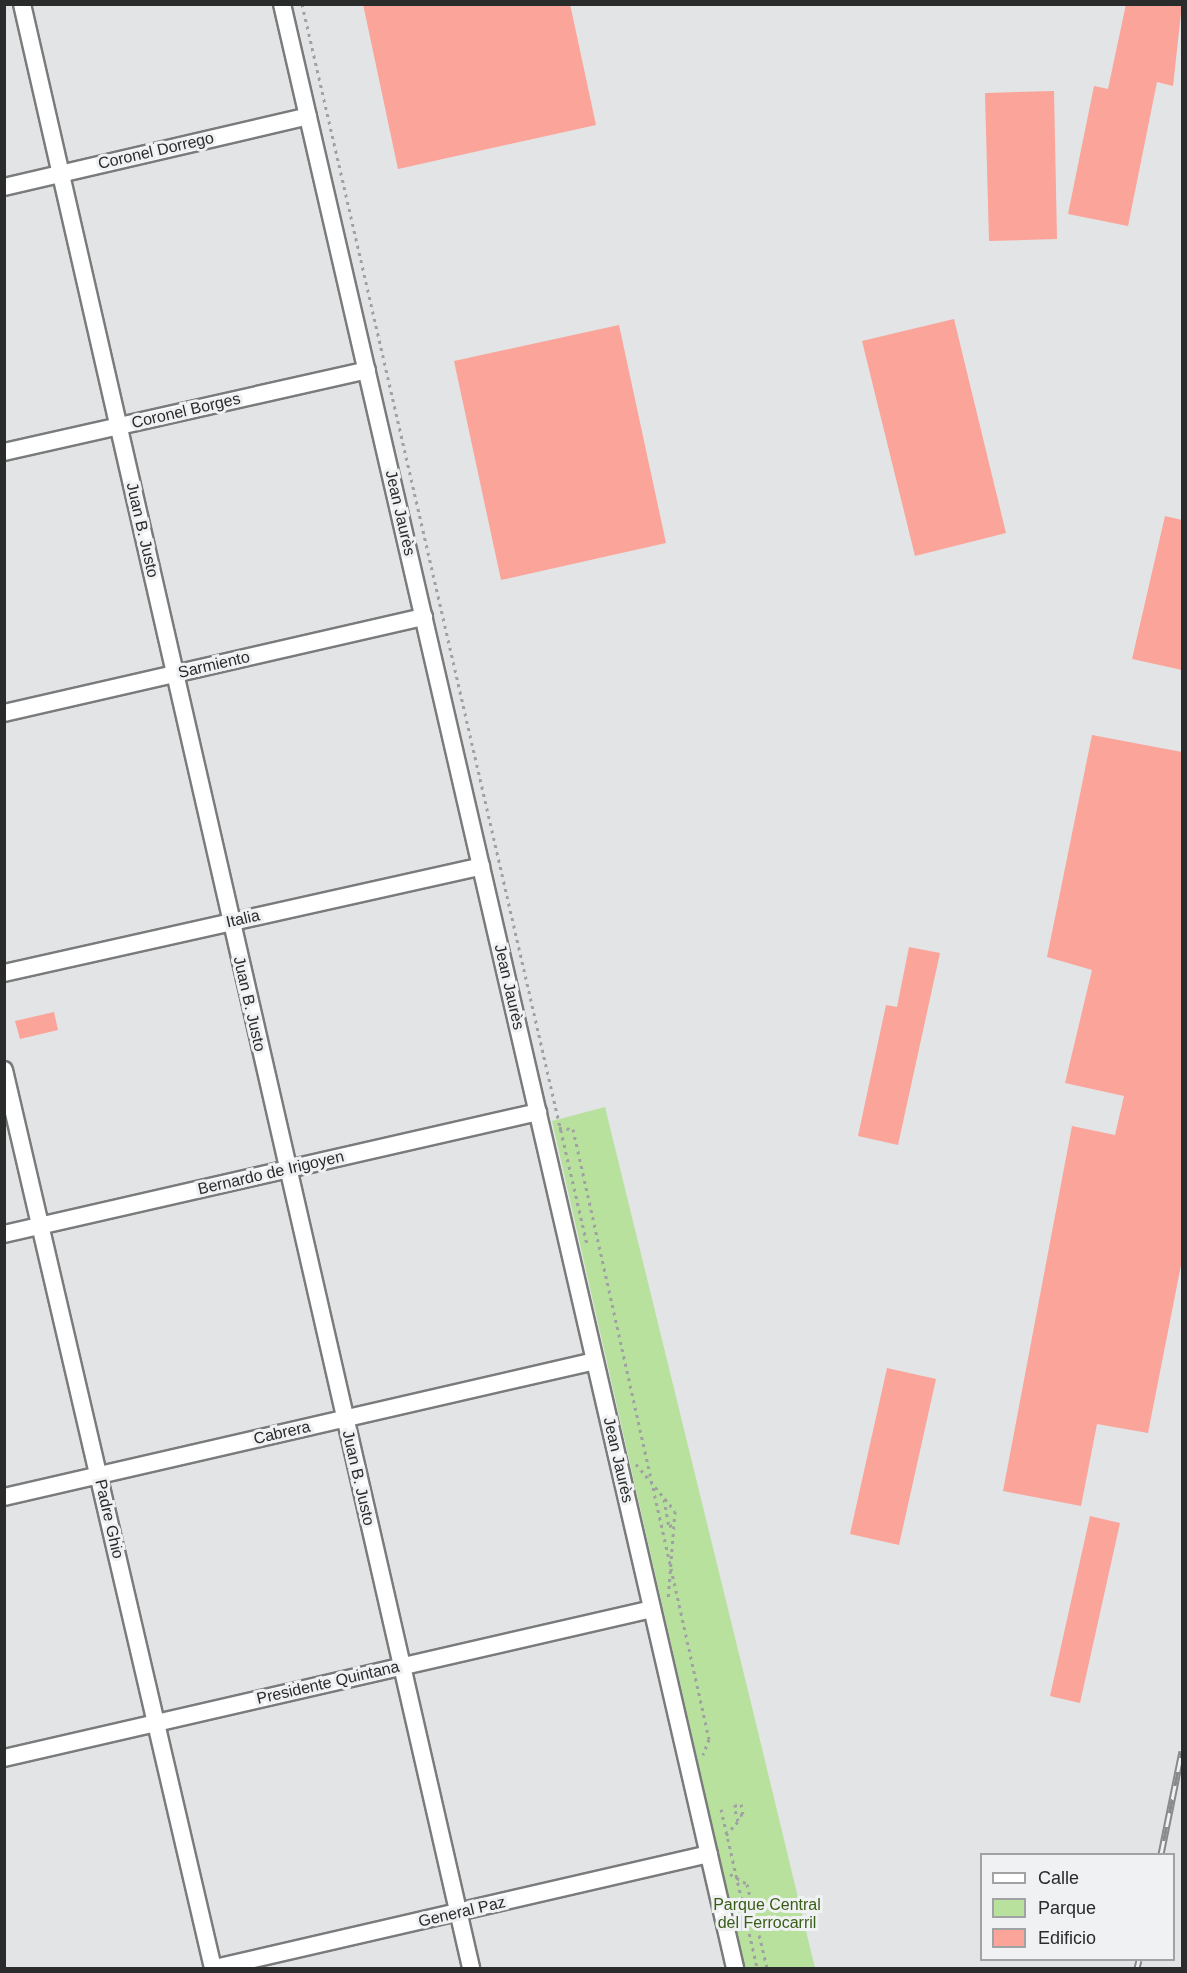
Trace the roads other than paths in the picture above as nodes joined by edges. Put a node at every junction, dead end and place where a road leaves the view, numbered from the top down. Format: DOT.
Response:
graph roads {
  1 [pos="22,4"];
  2 [pos="282,4"];
  3 [pos="308,116"];
  4 [pos="61,173"];
  5 [pos="4,187"];
  6 [pos="367,370"];
  7 [pos="118,426"];
  8 [pos="4,452"];
  9 [pos="424,617"];
  10 [pos="174,674"];
  11 [pos="4,712"];
  12 [pos="481,866"];
  13 [pos="231,922"];
  14 [pos="4,973"];
  15 [pos="4,1070"];
  16 [pos="539,1119"];
  17 [pos="287,1169"];
  18 [pos="41,1226"];
  19 [pos="4,1234"];
  20 [pos="595,1361"];
  21 [pos="345,1419"];
  22 [pos="99,1475"];
  23 [pos="4,1497"];
  24 [pos="660,1606"];
  25 [pos="402,1666"];
  26 [pos="156,1723"];
  27 [pos="4,1758"];
  28 [pos="709,1854"];
  29 [pos="458,1912"];
  30 [pos="214,1968"];
  31 [pos="471,1968"];
  32 [pos="735,1968"];
  1 -- 4 [label="street, Juan B. Justo"];
  2 -- 3 [label="street, Jean Jaurès"];
  3 -- 4 [label="street, Coronel Dorrego"];
  3 -- 6 [label="street, Jean Jaurès"];
  4 -- 5 [label="street, Coronel Dorrego"];
  4 -- 7 [label="street, Juan B. Justo"];
  6 -- 7 [label="street, Coronel Borges"];
  6 -- 9 [label="street, Jean Jaurès"];
  7 -- 8 [label="street, Coronel Borges"];
  7 -- 10 [label="street, Juan B. Justo"];
  9 -- 10 [label="street, Sarmiento"];
  9 -- 12 [label="street, Jean Jaurès"];
  10 -- 11 [label="street, Sarmiento"];
  10 -- 13 [label="street, Juan B. Justo"];
  12 -- 13 [label="street, Italia"];
  12 -- 16 [label="street, Jean Jaurès"];
  13 -- 14 [label="street, Italia"];
  13 -- 17 [label="street, Juan B. Justo"];
  15 -- 18 [label="street, Padre Ghio"];
  16 -- 17 [label="street, Bernardo de Irigoyen"];
  16 -- 20 [label="street, Jean Jaurès"];
  17 -- 18 [label="street, Bernardo de Irigoyen"];
  17 -- 21 [label="street, Juan B. Justo"];
  18 -- 19 [label="street, Bernardo de Irigoyen"];
  18 -- 22 [label="street, Padre Ghio"];
  20 -- 21 [label="street, Cabrera"];
  20 -- 24 [label="street, Jean Jaurès"];
  21 -- 22 [label="street, Cabrera"];
  21 -- 25 [label="street, Juan B. Justo"];
  22 -- 23 [label="street, Cabrera"];
  22 -- 26 [label="street, Padre Ghio"];
  24 -- 25 [label="street, Presidente Quintana"];
  24 -- 28 [label="street, Jean Jaurès"];
  25 -- 26 [label="street, Presidente Quintana"];
  25 -- 29 [label="street, Juan B. Justo"];
  26 -- 27 [label="street, Presidente Quintana"];
  26 -- 30 [label="street, Padre Ghio"];
  28 -- 29 [label="street, General Paz"];
  28 -- 32 [label="street, Jean Jaurès"];
  29 -- 30 [label="street, General Paz"];
  29 -- 31 [label="street, Juan B. Justo"];
}
